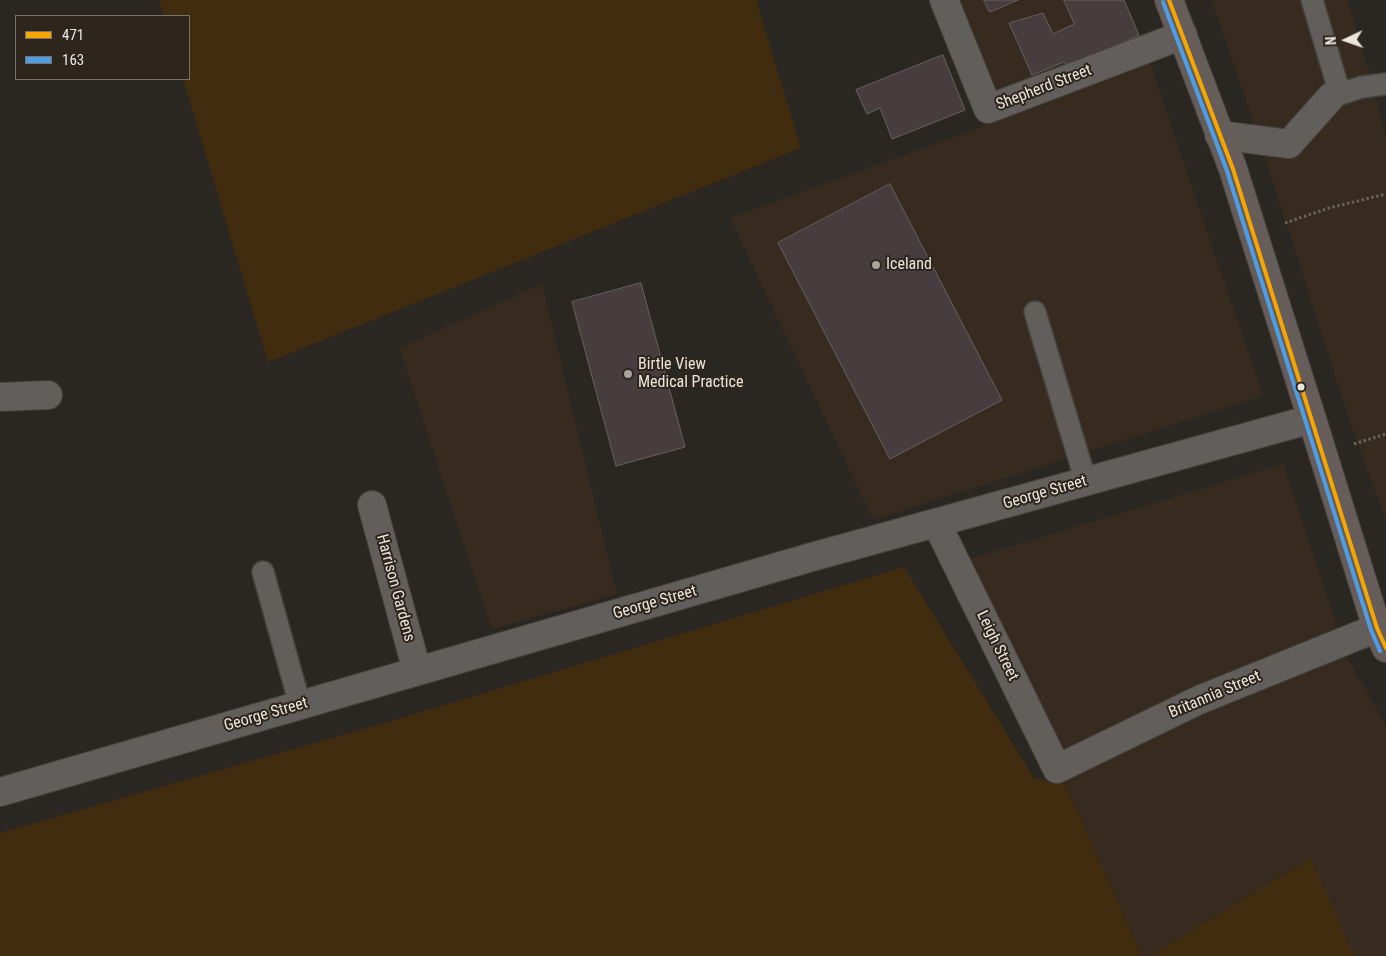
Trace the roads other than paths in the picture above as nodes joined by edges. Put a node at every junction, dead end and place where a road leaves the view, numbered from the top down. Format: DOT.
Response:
graph roads {
  1 [pos="944,0"];
  2 [pos="1169,0"];
  3 [pos="1312,0"];
  4 [pos="1183,35"];
  5 [pos="1386,84"];
  6 [pos="1336,96"];
  7 [pos="1219,135"];
  8 [pos="1035,312"];
  9 [pos="48,395"];
  10 [pos="0,397"];
  11 [pos="1312,419"];
  12 [pos="1086,482"];
  13 [pos="372,505"];
  14 [pos="937,524"];
  15 [pos="263,572"];
  16 [pos="1381,638"];
  17 [pos="417,671"];
  18 [pos="300,705"];
  19 [pos="1057,769"];
  20 [pos="0,792"];
  1 -- 4 [label="street, Shepherd Street"];
  2 -- 4 [label="highway"];
  3 -- 6 [label="lane"];
  4 -- 7 [label="highway"];
  5 -- 6 [label="lane"];
  6 -- 7 [label="street"];
  7 -- 11 [label="highway"];
  8 -- 12 [label="lane"];
  9 -- 10 [label="street"];
  11 -- 12 [label="street, George Street"];
  11 -- 16 [label="highway"];
  12 -- 14 [label="street, George Street"];
  13 -- 17 [label="street, Harrison Gardens"];
  14 -- 17 [label="street, George Street"];
  14 -- 19 [label="street, Leigh Street"];
  15 -- 18 [label="lane"];
  16 -- 19 [label="street, Britannia Street"];
  17 -- 18 [label="street, George Street"];
  18 -- 20 [label="street, George Street"];
}
